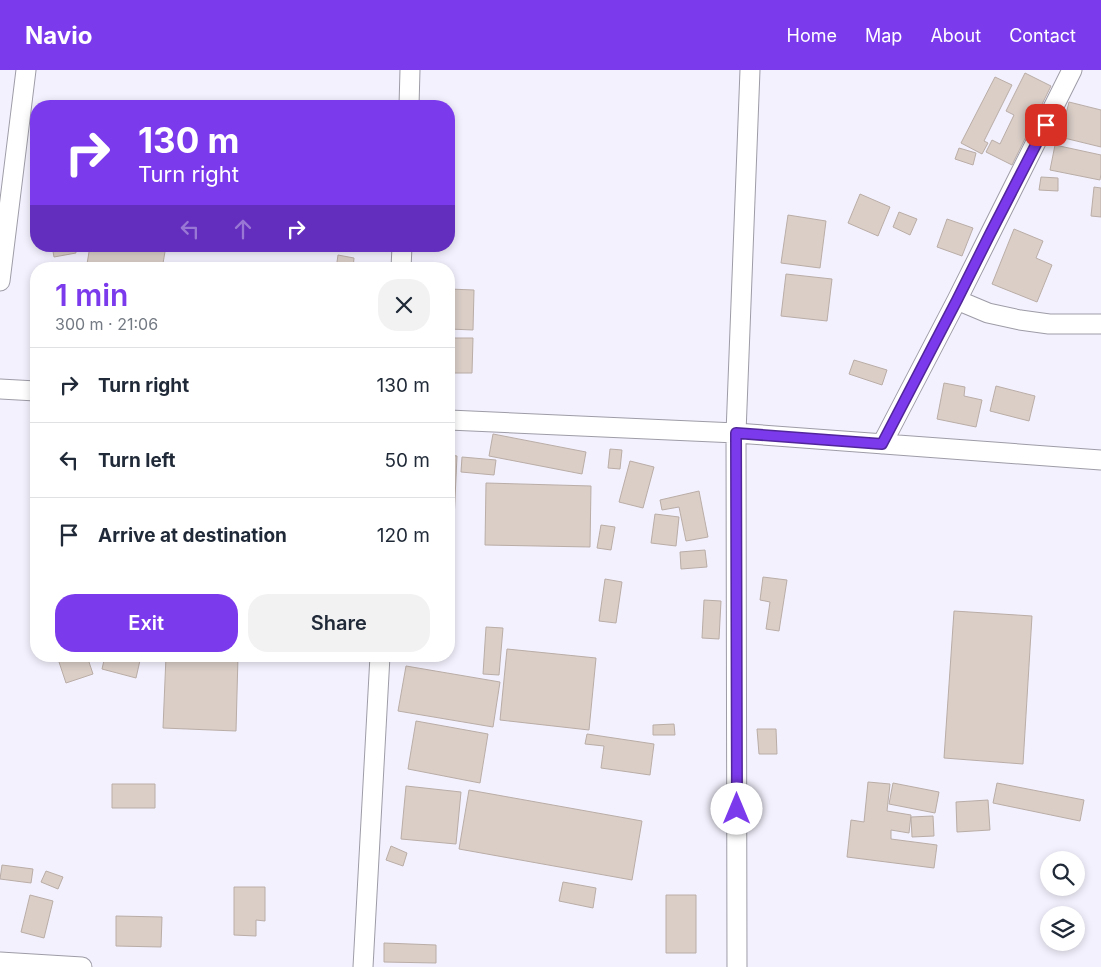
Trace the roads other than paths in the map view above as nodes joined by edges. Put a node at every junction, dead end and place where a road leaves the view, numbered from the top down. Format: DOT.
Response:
graph roads {
  1 [pos="26,70"];
  2 [pos="410,70"];
  3 [pos="750,70"];
  4 [pos="1072,70"];
  5 [pos="409,100"];
  6 [pos="0,281"];
  7 [pos="957,300"];
  8 [pos="1101,324"];
  9 [pos="0,388"];
  10 [pos="30,390"];
  11 [pos="455,420"];
  12 [pos="736,433"];
  13 [pos="882,444"];
  14 [pos="1101,460"];
  15 [pos="380,662"];
  16 [pos="0,962"];
  17 [pos="82,967"];
  18 [pos="363,967"];
  19 [pos="737,967"];
  1 -- 6 [label="street"];
  2 -- 5 [label="street"];
  3 -- 12 [label="street"];
  4 -- 7 [label="street"];
  7 -- 8 [label="street"];
  7 -- 13 [label="street"];
  9 -- 10 [label="street"];
  11 -- 12 [label="street"];
  12 -- 13 [label="street"];
  12 -- 19 [label="street"];
  13 -- 14 [label="street"];
  15 -- 18 [label="street"];
  16 -- 17 [label="street"];
}
